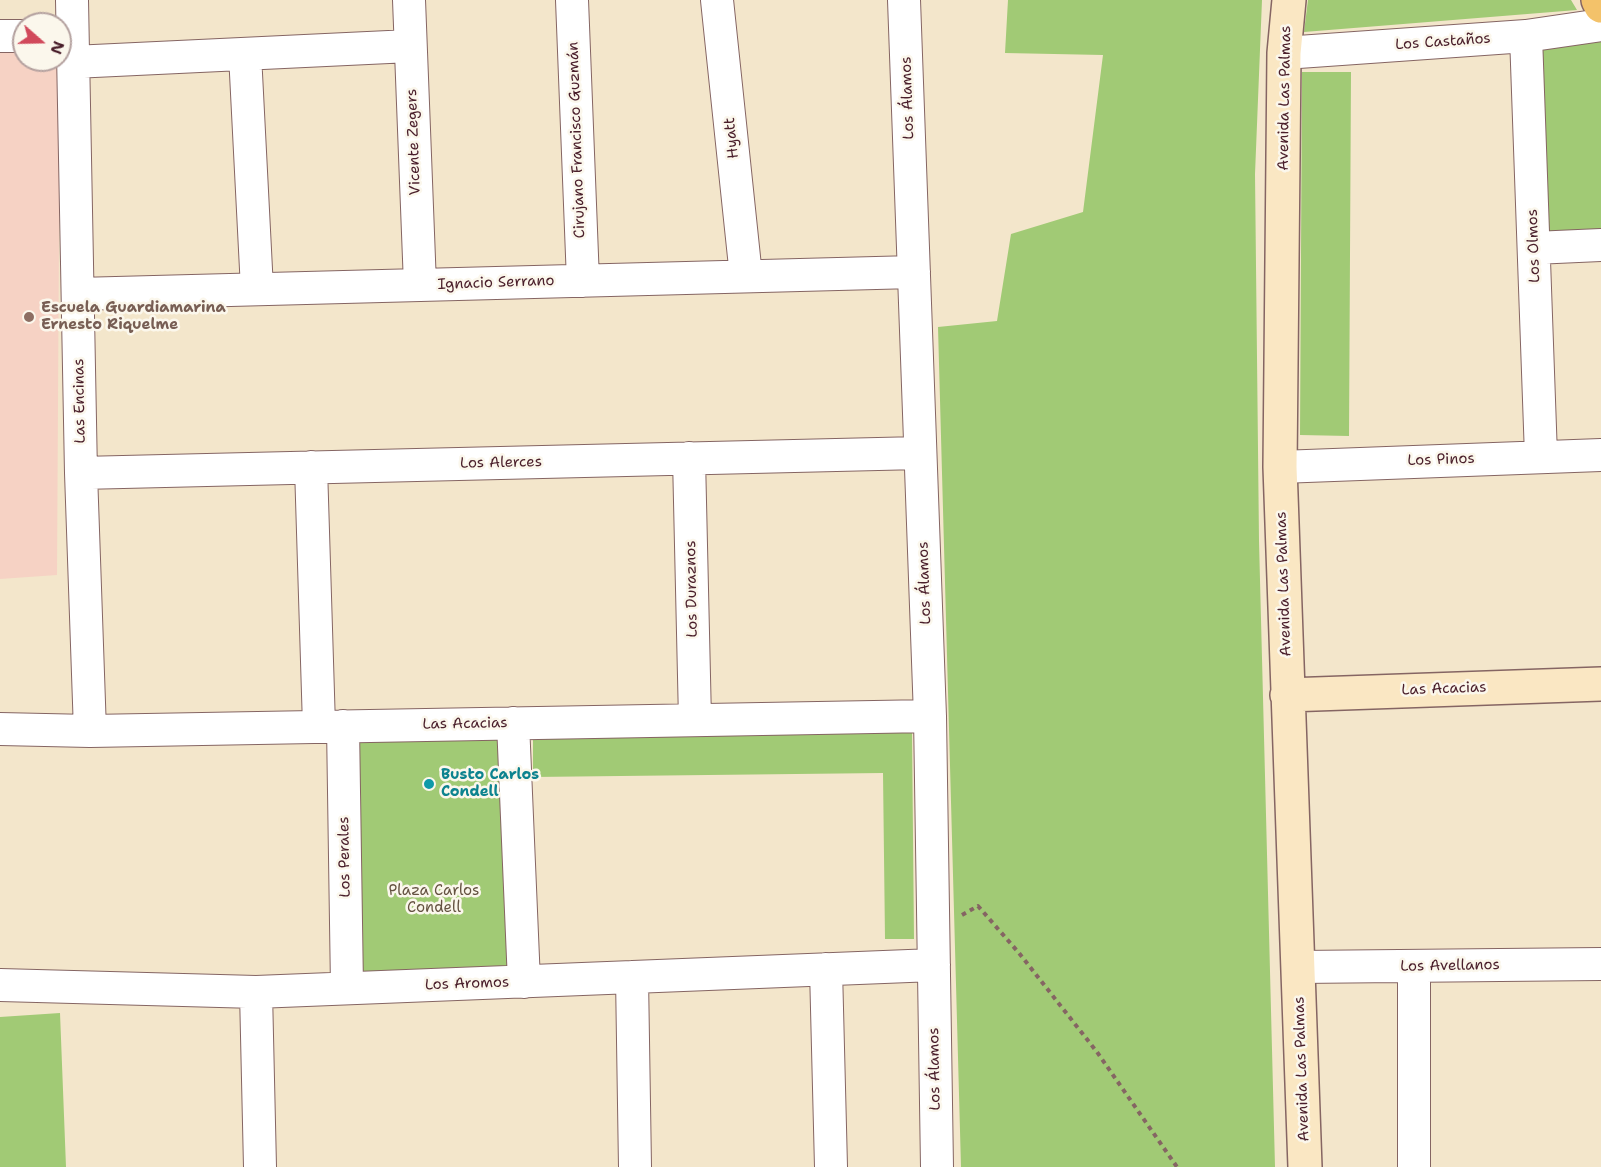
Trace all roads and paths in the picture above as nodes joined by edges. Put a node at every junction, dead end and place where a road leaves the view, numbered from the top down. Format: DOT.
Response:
graph roads {
  1 [pos="409,0"];
  2 [pos="572,0"];
  3 [pos="717,0"];
  4 [pos="904,0"];
  5 [pos="1288,0"];
  6 [pos="1598,0"];
  7 [pos="1601,6"];
  8 [pos="1601,25"];
  9 [pos="1526,36"];
  10 [pos="72,45"];
  11 [pos="410,46"];
  12 [pos="1284,53"];
  13 [pos="246,54"];
  14 [pos="69,72"];
  15 [pos="1601,245"];
  16 [pos="1534,248"];
  17 [pos="914,272"];
  18 [pos="746,276"];
  19 [pos="583,280"];
  20 [pos="420,285"];
  21 [pos="257,289"];
  22 [pos="78,294"];
  23 [pos="920,453"];
  24 [pos="1601,455"];
  25 [pos="1541,456"];
  26 [pos="689,458"];
  27 [pos="311,467"];
  28 [pos="1280,467"];
  29 [pos="81,473"];
  30 [pos="1601,684"];
  31 [pos="1287,695"];
  32 [pos="930,716"];
  33 [pos="694,720"];
  34 [pos="513,723"];
  35 [pos="331,726"];
  36 [pos="0,729"];
  37 [pos="90,730"];
  38 [pos="933,931"];
  39 [pos="1601,964"];
  40 [pos="933,965"];
  41 [pos="1414,966"];
  42 [pos="1299,967"];
  43 [pos="826,969"];
  44 [pos="632,977"];
  45 [pos="524,982"];
  46 [pos="0,985"];
  47 [pos="347,988"];
  48 [pos="256,992"];
  49 [pos="260,1167"];
  50 [pos="634,1167"];
  51 [pos="831,1167"];
  52 [pos="937,1167"];
  53 [pos="1177,1167"];
  54 [pos="1305,1167"];
  55 [pos="1414,1167"];
  1 -- 11 [label="street, Vicente Zegers"];
  2 -- 19 [label="street, Cirujano Francisco Guzmán"];
  3 -- 18 [label="street, Hyatt"];
  4 -- 17 [label="street, Los Álamos"];
  5 -- 12 [label="street, Avenida Las Palmas"];
  6 -- 7 [label="main road"];
  8 -- 9 [label="street, Los Castaños"];
  9 -- 12 [label="street, Los Castaños"];
  9 -- 16 [label="street, Los Olmos"];
  10 -- 13 [label="street"];
  11 -- 13 [label="street"];
  11 -- 20 [label="street, Vicente Zegers"];
  12 -- 28 [label="street, Avenida Las Palmas"];
  13 -- 21 [label="street"];
  14 -- 22 [label="street, Las Encinas"];
  15 -- 16 [label="street"];
  16 -- 25 [label="street, Los Olmos"];
  17 -- 18 [label="street, Ignacio Serrano"];
  17 -- 23 [label="street, Los Álamos"];
  18 -- 19 [label="street, Ignacio Serrano"];
  19 -- 20 [label="street, Ignacio Serrano"];
  20 -- 21 [label="street, Ignacio Serrano"];
  21 -- 22 [label="street, Ignacio Serrano"];
  22 -- 29 [label="street, Las Encinas"];
  23 -- 26 [label="street, Los Alerces"];
  23 -- 32 [label="street, Los Álamos"];
  24 -- 25 [label="street, Los Pinos"];
  25 -- 28 [label="street, Los Pinos"];
  26 -- 27 [label="street, Los Alerces"];
  26 -- 33 [label="street, Los Duraznos"];
  27 -- 29 [label="street, Los Alerces"];
  27 -- 35 [label="street, Los Perales"];
  28 -- 31 [label="street, Avenida Las Palmas"];
  29 -- 37 [label="street, Las Encinas"];
  30 -- 31 [label="street, Las Acacias"];
  31 -- 42 [label="street, Avenida Las Palmas"];
  32 -- 33 [label="street, Las Acacias"];
  32 -- 38 [label="street, Los Álamos"];
  33 -- 34 [label="street, Las Acacias"];
  34 -- 35 [label="street, Las Acacias"];
  34 -- 45 [label="street"];
  35 -- 37 [label="street, Las Acacias"];
  35 -- 47 [label="street, Los Perales"];
  36 -- 37 [label="street, Las Acacias"];
  38 -- 40 [label="street, Los Álamos"];
  38 -- 53 [label="path"];
  39 -- 41 [label="street, Los Avellanos"];
  40 -- 43 [label="street, Los Aromos"];
  40 -- 52 [label="street, Los Álamos"];
  41 -- 42 [label="street, Los Avellanos"];
  41 -- 55 [label="street"];
  42 -- 54 [label="street, Avenida Las Palmas"];
  43 -- 44 [label="street, Los Aromos"];
  43 -- 51 [label="street"];
  44 -- 45 [label="street, Los Aromos"];
  44 -- 50 [label="street"];
  45 -- 47 [label="street, Los Aromos"];
  46 -- 48 [label="street, Los Aromos"];
  47 -- 48 [label="street, Los Aromos"];
  48 -- 49 [label="street"];
}
